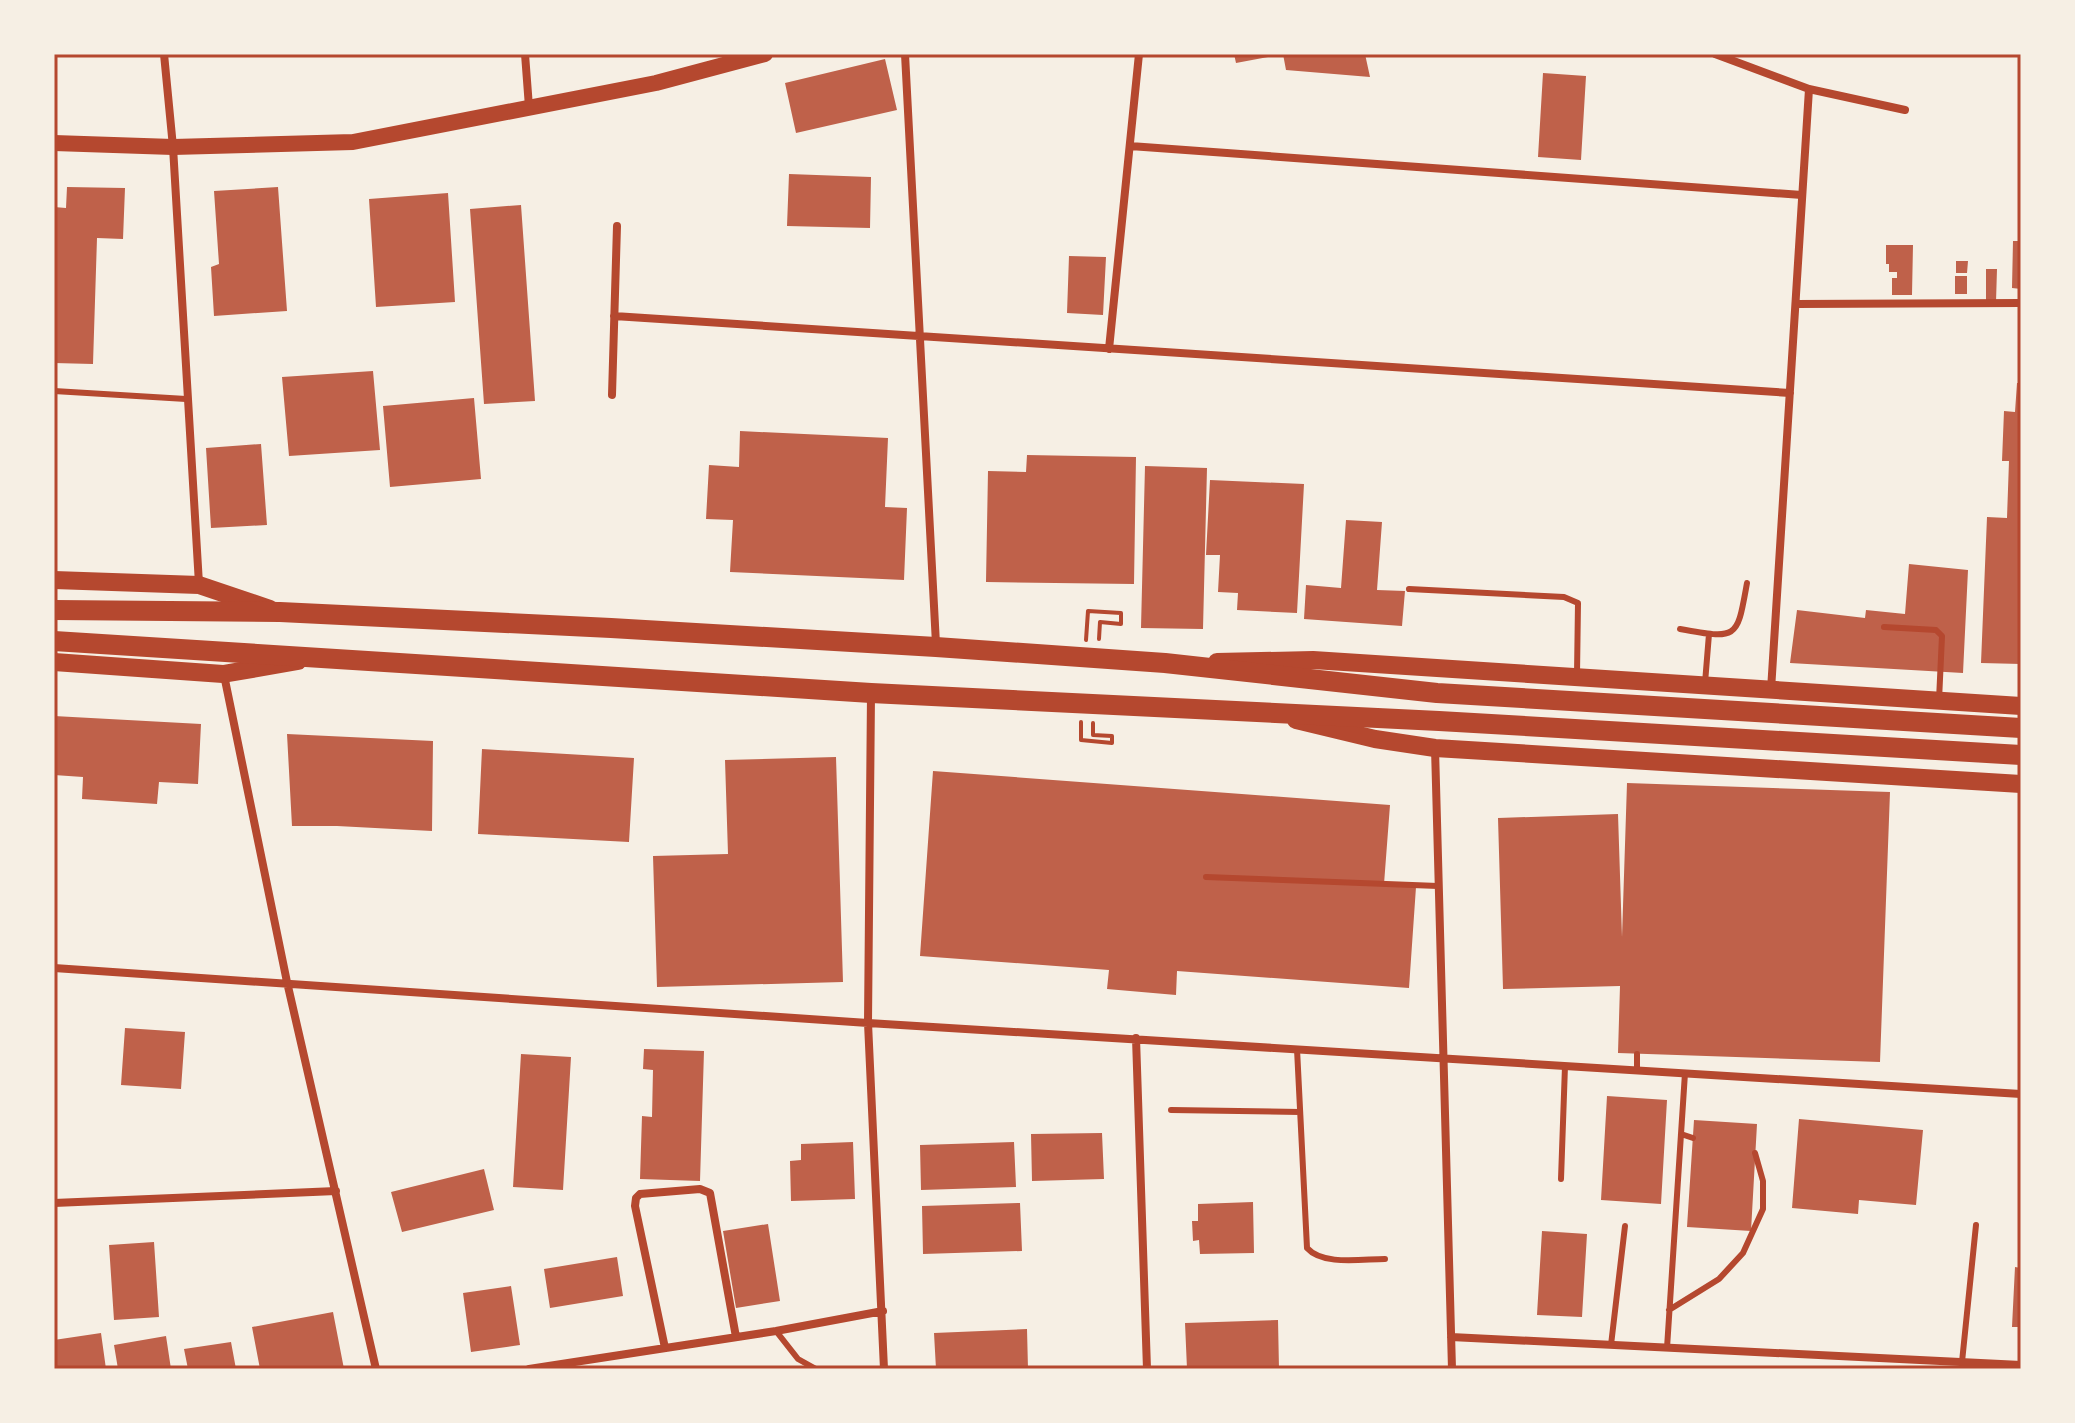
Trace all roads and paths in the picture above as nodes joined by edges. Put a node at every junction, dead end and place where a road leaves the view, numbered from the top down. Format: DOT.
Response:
graph roads {
  1 [pos="164,54"];
  2 [pos="525,54"];
  3 [pos="765,54"];
  4 [pos="905,54"];
  5 [pos="1139,54"];
  6 [pos="1715,54"];
  7 [pos="708,62"];
  8 [pos="1809,89"];
  9 [pos="529,108"];
  10 [pos="1905,110"];
  11 [pos="54,143"];
  12 [pos="1130,146"];
  13 [pos="173,147"];
  14 [pos="1802,195"];
  15 [pos="617,226"];
  16 [pos="2021,303"];
  17 [pos="1796,304"];
  18 [pos="614,316"];
  19 [pos="919,336"];
  20 [pos="1109,349"];
  21 [pos="54,391"];
  22 [pos="1790,393"];
  23 [pos="612,395"];
  24 [pos="186,399"];
  25 [pos="54,580"];
  26 [pos="1747,583"];
  27 [pos="199,585"];
  28 [pos="1409,589"];
  29 [pos="55,610"];
  30 [pos="280,612"];
  31 [pos="1100,622"];
  32 [pos="1884,627"];
  33 [pos="1680,629"];
  34 [pos="1709,634"];
  35 [pos="54,641"];
  36 [pos="936,647"];
  37 [pos="1084,657"];
  38 [pos="313,658"];
  39 [pos="54,662"];
  40 [pos="1165,663"];
  41 [pos="223,674"];
  42 [pos="1577,678"];
  43 [pos="1704,687"];
  44 [pos="1771,691"];
  45 [pos="871,693"];
  46 [pos="1939,701"];
  47 [pos="2016,709"];
  48 [pos="1270,714"];
  49 [pos="2021,728"];
  50 [pos="1093,735"];
  51 [pos="1081,740"];
  52 [pos="1435,748"];
  53 [pos="2021,755"];
  54 [pos="2016,780"];
  55 [pos="1206,877"];
  56 [pos="1438,886"];
  57 [pos="54,968"];
  58 [pos="287,982"];
  59 [pos="868,1023"];
  60 [pos="1136,1038"];
  61 [pos="1297,1049"];
  62 [pos="1637,1054"];
  63 [pos="1443,1058"];
  64 [pos="1565,1066"];
  65 [pos="1637,1070"];
  66 [pos="1685,1073"];
  67 [pos="2021,1094"];
  68 [pos="1171,1110"];
  69 [pos="1300,1112"];
  70 [pos="1681,1134"];
  71 [pos="1693,1138"];
  72 [pos="1755,1153"];
  73 [pos="1561,1179"];
  74 [pos="336,1191"];
  75 [pos="54,1203"];
  76 [pos="1976,1225"];
  77 [pos="1625,1226"];
  78 [pos="1385,1259"];
  79 [pos="1669,1310"];
  80 [pos="883,1311"];
  81 [pos="776,1331"];
  82 [pos="736,1337"];
  83 [pos="1451,1337"];
  84 [pos="1611,1345"];
  85 [pos="665,1348"];
  86 [pos="1667,1348"];
  87 [pos="1962,1362"];
  88 [pos="2021,1365"];
  89 [pos="376,1369"];
  90 [pos="529,1369"];
  91 [pos="816,1369"];
  92 [pos="884,1369"];
  93 [pos="1147,1369"];
  94 [pos="1452,1369"];
  1 -- 13 [label="street"];
  2 -- 9 [label="street"];
  3 -- 7 [label="main road"];
  4 -- 19 [label="street"];
  5 -- 12 [label="street"];
  6 -- 8 [label="street"];
  7 -- 9 [label="main road"];
  8 -- 10 [label="street"];
  8 -- 14 [label="street"];
  9 -- 13 [label="main road"];
  11 -- 13 [label="main road"];
  12 -- 14 [label="street"];
  12 -- 20 [label="street"];
  13 -- 24 [label="street"];
  14 -- 17 [label="street"];
  15 -- 18 [label="street"];
  16 -- 17 [label="street"];
  17 -- 22 [label="street"];
  18 -- 19 [label="street"];
  18 -- 23 [label="street"];
  19 -- 20 [label="street"];
  19 -- 36 [label="street"];
  20 -- 22 [label="street"];
  21 -- 24 [label="lane"];
  22 -- 44 [label="street"];
  24 -- 27 [label="street"];
  25 -- 27 [label="main road"];
  26 -- 34 [label="lane"];
  27 -- 30 [label="main road"];
  28 -- 42 [label="lane"];
  29 -- 30 [label="highway"];
  30 -- 36 [label="highway"];
  31 -- 37 [label="path"];
  32 -- 46 [label="lane"];
  33 -- 34 [label="lane"];
  34 -- 43 [label="lane"];
  35 -- 38 [label="highway"];
  36 -- 37 [label="highway"];
  37 -- 40 [label="highway"];
  38 -- 41 [label="main road"];
  38 -- 45 [label="highway"];
  39 -- 41 [label="main road"];
  40 -- 42 [label="main road"];
  40 -- 49 [label="highway"];
  41 -- 58 [label="street"];
  42 -- 43 [label="main road"];
  43 -- 44 [label="main road"];
  44 -- 46 [label="main road"];
  45 -- 48 [label="highway"];
  45 -- 59 [label="street"];
  46 -- 47 [label="main road"];
  48 -- 52 [label="main road"];
  48 -- 53 [label="highway"];
  50 -- 51 [label="path"];
  52 -- 54 [label="main road"];
  52 -- 56 [label="street"];
  55 -- 56 [label="lane"];
  56 -- 63 [label="street"];
  57 -- 58 [label="street"];
  58 -- 59 [label="street"];
  58 -- 74 [label="street"];
  59 -- 60 [label="street"];
  59 -- 80 [label="street"];
  60 -- 61 [label="street"];
  60 -- 93 [label="street"];
  61 -- 63 [label="street"];
  61 -- 69 [label="lane"];
  62 -- 65 [label="lane"];
  63 -- 64 [label="street"];
  63 -- 83 [label="street"];
  64 -- 65 [label="street"];
  64 -- 73 [label="lane"];
  65 -- 66 [label="street"];
  66 -- 67 [label="street"];
  66 -- 70 [label="lane"];
  68 -- 69 [label="lane"];
  69 -- 78 [label="lane"];
  70 -- 71 [label="lane"];
  70 -- 79 [label="lane"];
  72 -- 79 [label="lane"];
  74 -- 75 [label="street"];
  74 -- 89 [label="street"];
  76 -- 87 [label="lane"];
  77 -- 84 [label="lane"];
  79 -- 86 [label="lane"];
  80 -- 81 [label="street"];
  80 -- 92 [label="street"];
  81 -- 82 [label="street"];
  81 -- 91 [label="lane"];
  82 -- 85 [label="street"];
  82 -- 85 [label="street"];
  83 -- 84 [label="street"];
  83 -- 94 [label="street"];
  84 -- 86 [label="street"];
  85 -- 90 [label="street"];
  86 -- 87 [label="street"];
  87 -- 88 [label="street"];
}
